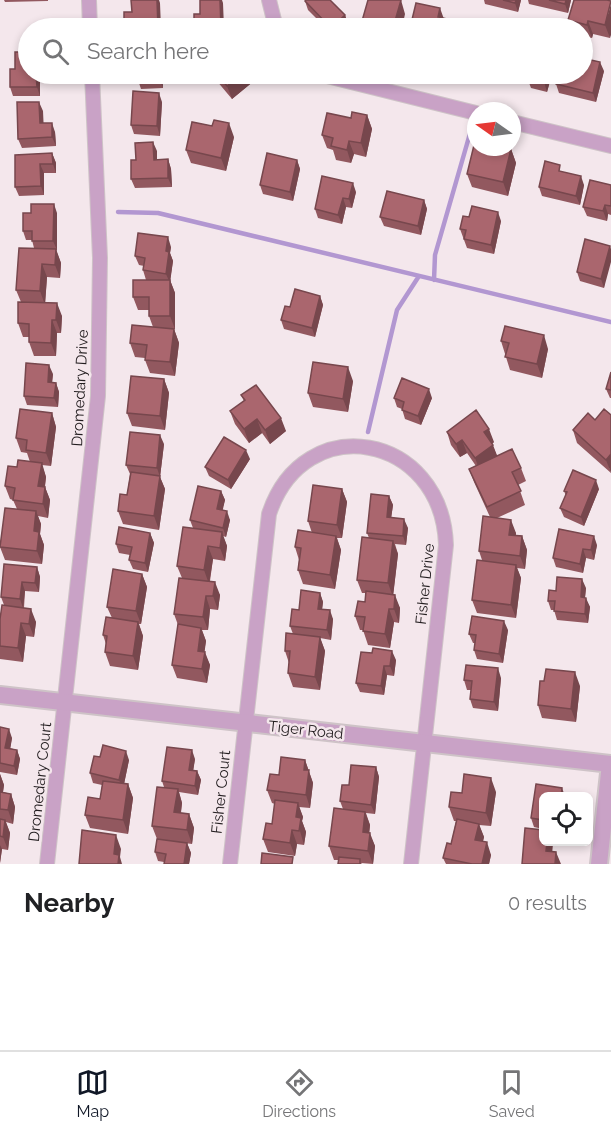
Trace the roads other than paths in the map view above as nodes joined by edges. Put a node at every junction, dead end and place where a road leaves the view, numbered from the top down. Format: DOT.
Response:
graph roads {
  1 [pos="89,0"];
  2 [pos="269,0"];
  3 [pos="90,18"];
  4 [pos="274,18"];
  5 [pos="92,84"];
  6 [pos="359,84"];
  7 [pos="467,111"];
  8 [pos="521,124"];
  9 [pos="611,146"];
  10 [pos="0,695"];
  11 [pos="65,703"];
  12 [pos="246,723"];
  13 [pos="424,742"];
  14 [pos="611,760"];
  15 [pos="47,864"];
  16 [pos="230,864"];
  17 [pos="411,864"];
  18 [pos="599,864"];
  1 -- 3 [label="street"];
  2 -- 4 [label="street"];
  5 -- 11 [label="street, Dromedary Drive"];
  6 -- 7 [label="street"];
  8 -- 9 [label="street"];
  10 -- 11 [label="street, Tiger Road"];
  11 -- 12 [label="street, Tiger Road"];
  11 -- 15 [label="street, Dromedary Court"];
  12 -- 13 [label="street, Tiger Road"];
  12 -- 13 [label="street, Fisher Drive"];
  12 -- 16 [label="street, Fisher Court"];
  13 -- 14 [label="street, Tiger Road"];
  13 -- 17 [label="street"];
  14 -- 18 [label="street"];
}
